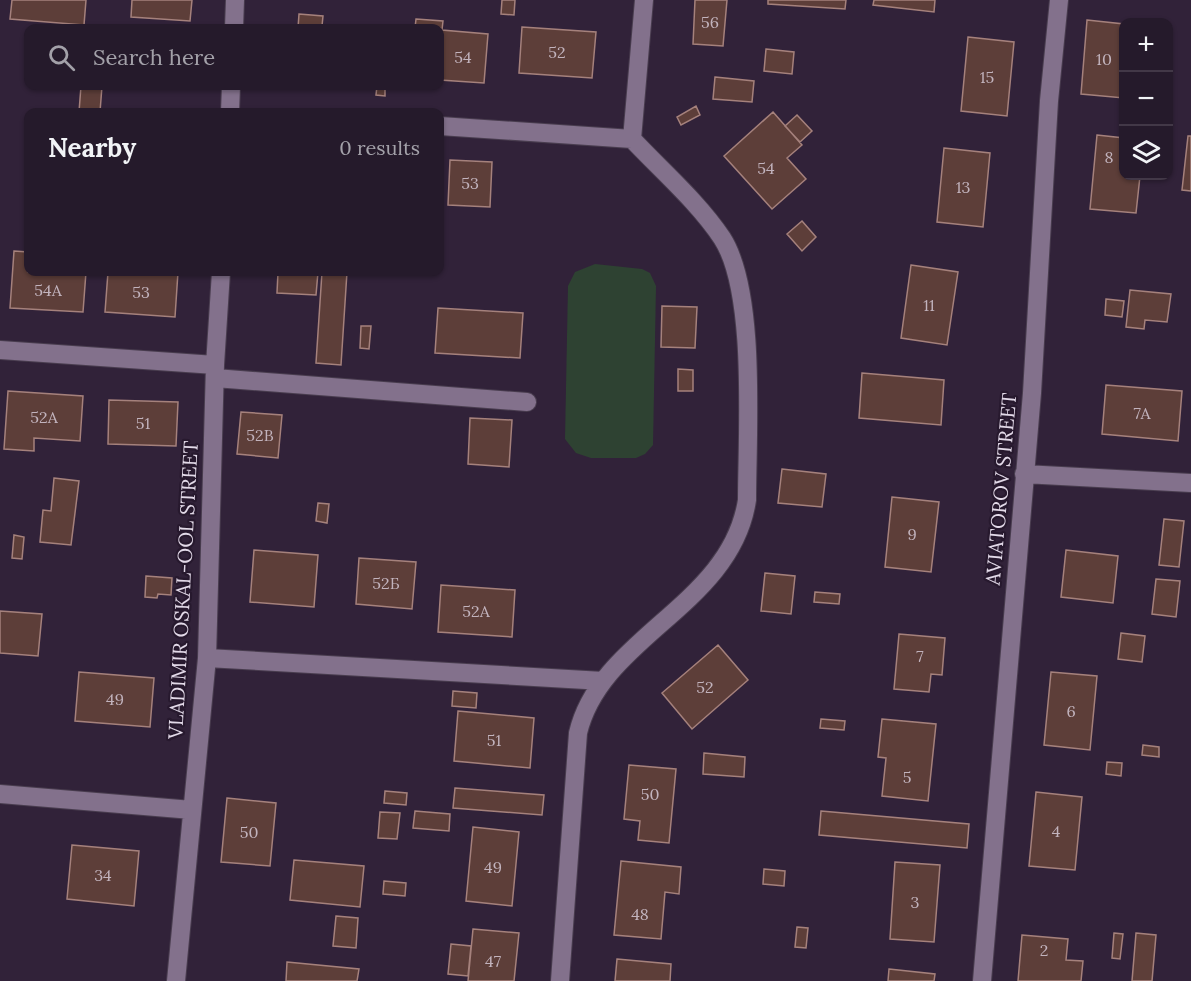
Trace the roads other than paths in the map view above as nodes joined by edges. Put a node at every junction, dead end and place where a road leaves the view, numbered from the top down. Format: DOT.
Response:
graph roads {
  1 [pos="235,0"];
  2 [pos="644,0"];
  3 [pos="1059,0"];
  4 [pos="234,24"];
  5 [pos="232,90"];
  6 [pos="235,108"];
  7 [pos="444,126"];
  8 [pos="632,139"];
  9 [pos="221,276"];
  10 [pos="0,350"];
  11 [pos="215,372"];
  12 [pos="527,402"];
  13 [pos="1024,474"];
  14 [pos="1191,483"];
  15 [pos="207,658"];
  16 [pos="603,681"];
  17 [pos="0,794"];
  18 [pos="192,810"];
  19 [pos="176,981"];
  20 [pos="560,981"];
  21 [pos="982,981"];
  1 -- 4 [label="street"];
  2 -- 8 [label="street"];
  3 -- 13 [label="street, AVIATOROV STREET"];
  5 -- 6 [label="street"];
  7 -- 8 [label="street"];
  8 -- 16 [label="street"];
  9 -- 11 [label="street, VLADIMIR OSKAL-OOL STREET"];
  10 -- 11 [label="street"];
  11 -- 12 [label="street"];
  11 -- 15 [label="street, VLADIMIR OSKAL-OOL STREET"];
  13 -- 14 [label="street"];
  13 -- 21 [label="street, AVIATOROV STREET"];
  15 -- 16 [label="street"];
  15 -- 18 [label="street, VLADIMIR OSKAL-OOL STREET"];
  16 -- 20 [label="street"];
  17 -- 18 [label="street"];
  18 -- 19 [label="street, VLADIMIR OSKAL-OOL STREET"];
}
